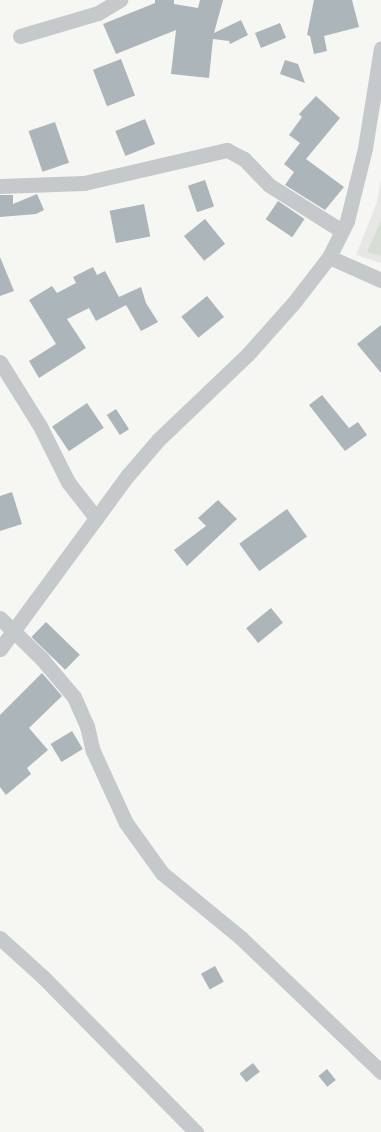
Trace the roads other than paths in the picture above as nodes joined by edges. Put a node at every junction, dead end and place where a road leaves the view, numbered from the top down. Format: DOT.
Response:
graph roads {
  1 [pos="120,0"];
  2 [pos="20,36"];
  3 [pos="381,48"];
  4 [pos="0,186"];
  5 [pos="342,231"];
  6 [pos="329,257"];
  7 [pos="381,280"];
  8 [pos="0,362"];
  9 [pos="96,518"];
  10 [pos="0,618"];
  11 [pos="14,630"];
  12 [pos="0,648"];
  13 [pos="0,938"];
  14 [pos="381,1072"];
  15 [pos="196,1132"];
  1 -- 2 [label="street"];
  3 -- 5 [label="street"];
  4 -- 5 [label="street"];
  5 -- 6 [label="street"];
  6 -- 7 [label="street"];
  6 -- 9 [label="street"];
  8 -- 9 [label="street"];
  9 -- 11 [label="street"];
  10 -- 11 [label="street"];
  11 -- 12 [label="street"];
  11 -- 14 [label="street"];
  13 -- 15 [label="street"];
}
